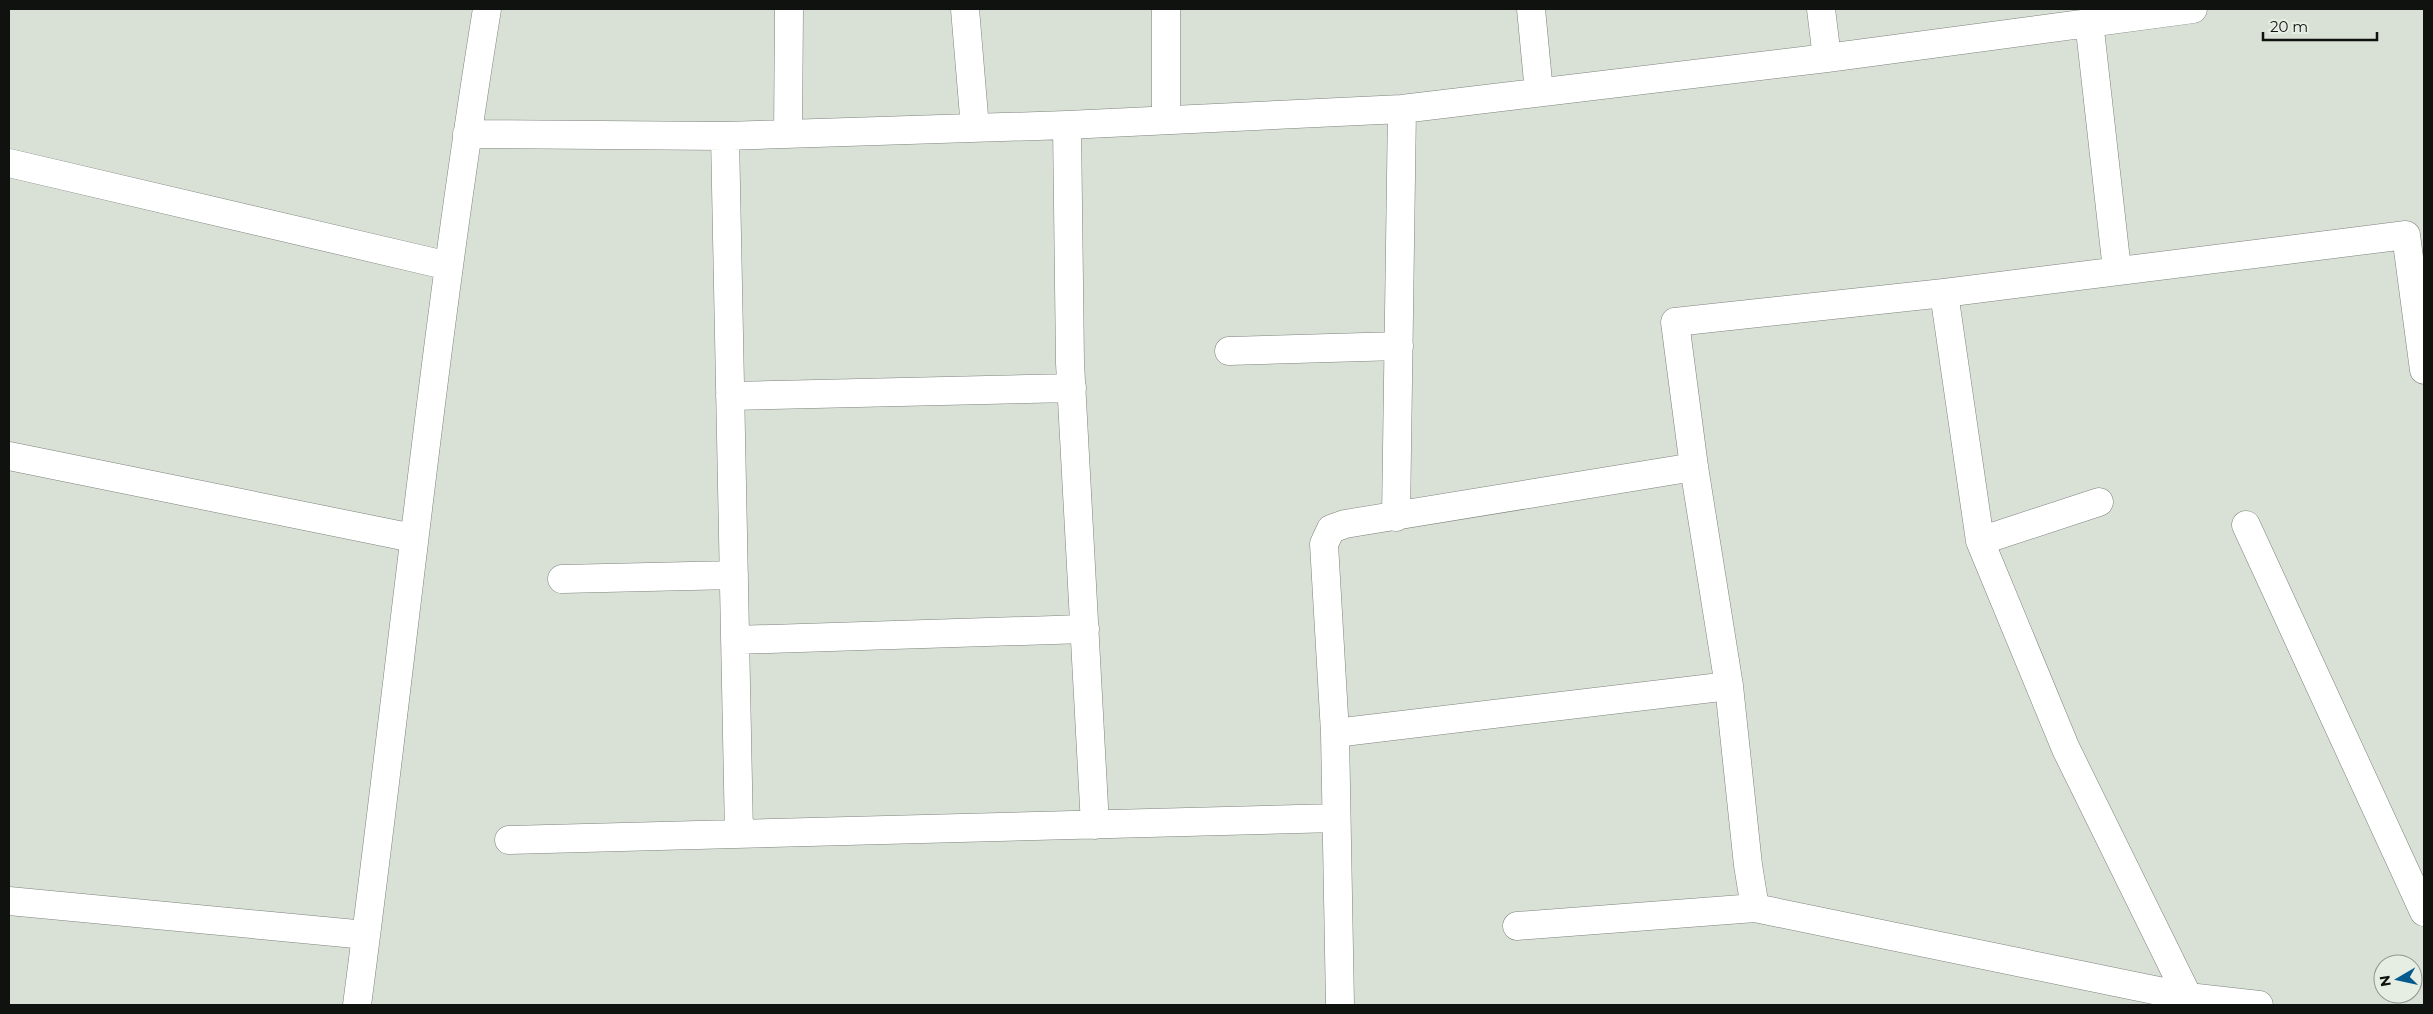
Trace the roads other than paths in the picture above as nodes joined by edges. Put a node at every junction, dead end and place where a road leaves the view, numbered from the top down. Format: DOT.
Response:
graph roads {
  1 [pos="487,9"];
  2 [pos="789,9"];
  3 [pos="965,9"];
  4 [pos="1166,9"];
  5 [pos="1531,9"];
  6 [pos="1821,9"];
  7 [pos="2193,9"];
  8 [pos="2089,21"];
  9 [pos="1827,58"];
  10 [pos="1539,92"];
  11 [pos="1402,109"];
  12 [pos="1166,119"];
  13 [pos="1067,125"];
  14 [pos="976,128"];
  15 [pos="467,134"];
  16 [pos="788,134"];
  17 [pos="725,136"];
  18 [pos="9,163"];
  19 [pos="449,266"];
  20 [pos="2117,270"];
  21 [pos="1944,293"];
  22 [pos="1399,346"];
  23 [pos="1229,351"];
  24 [pos="2424,370"];
  25 [pos="1072,388"];
  26 [pos="730,396"];
  27 [pos="9,456"];
  28 [pos="1694,467"];
  29 [pos="2100,502"];
  30 [pos="1396,517"];
  31 [pos="2246,525"];
  32 [pos="413,538"];
  33 [pos="1980,541"];
  34 [pos="734,575"];
  35 [pos="562,580"];
  36 [pos="1085,629"];
  37 [pos="735,640"];
  38 [pos="1729,686"];
  39 [pos="1335,734"];
  40 [pos="1336,818"];
  41 [pos="1095,825"];
  42 [pos="739,834"];
  43 [pos="509,840"];
  44 [pos="9,901"];
  45 [pos="1756,908"];
  46 [pos="2424,912"];
  47 [pos="1517,926"];
  48 [pos="366,935"];
  49 [pos="2188,997"];
  50 [pos="357,1005"];
  51 [pos="1340,1005"];
  52 [pos="2259,1005"];
  1 -- 15 [label="street"];
  2 -- 16 [label="street"];
  3 -- 14 [label="street"];
  4 -- 12 [label="street"];
  5 -- 10 [label="street"];
  6 -- 9 [label="street"];
  7 -- 8 [label="street"];
  8 -- 9 [label="street"];
  8 -- 20 [label="street"];
  9 -- 10 [label="street"];
  10 -- 11 [label="street"];
  11 -- 12 [label="street"];
  11 -- 22 [label="street"];
  12 -- 13 [label="street"];
  13 -- 14 [label="street"];
  13 -- 25 [label="street"];
  14 -- 16 [label="street"];
  15 -- 17 [label="street"];
  15 -- 19 [label="street"];
  16 -- 17 [label="street"];
  17 -- 26 [label="street"];
  18 -- 19 [label="street"];
  19 -- 32 [label="street"];
  20 -- 21 [label="street"];
  20 -- 24 [label="street"];
  21 -- 28 [label="street"];
  21 -- 33 [label="street"];
  22 -- 23 [label="street"];
  22 -- 30 [label="street"];
  25 -- 26 [label="street"];
  25 -- 36 [label="street"];
  26 -- 34 [label="street"];
  27 -- 32 [label="street"];
  28 -- 30 [label="street"];
  28 -- 38 [label="street"];
  29 -- 33 [label="street"];
  30 -- 39 [label="street"];
  31 -- 46 [label="street"];
  32 -- 48 [label="street"];
  33 -- 49 [label="street"];
  34 -- 35 [label="street"];
  34 -- 37 [label="street"];
  36 -- 37 [label="street"];
  36 -- 41 [label="street"];
  37 -- 42 [label="street"];
  38 -- 39 [label="street"];
  38 -- 45 [label="street"];
  39 -- 40 [label="street"];
  40 -- 41 [label="street"];
  40 -- 51 [label="street"];
  41 -- 42 [label="street"];
  42 -- 43 [label="street"];
  44 -- 48 [label="street"];
  45 -- 47 [label="street"];
  45 -- 49 [label="street"];
  48 -- 50 [label="street"];
  49 -- 52 [label="street"];
}
